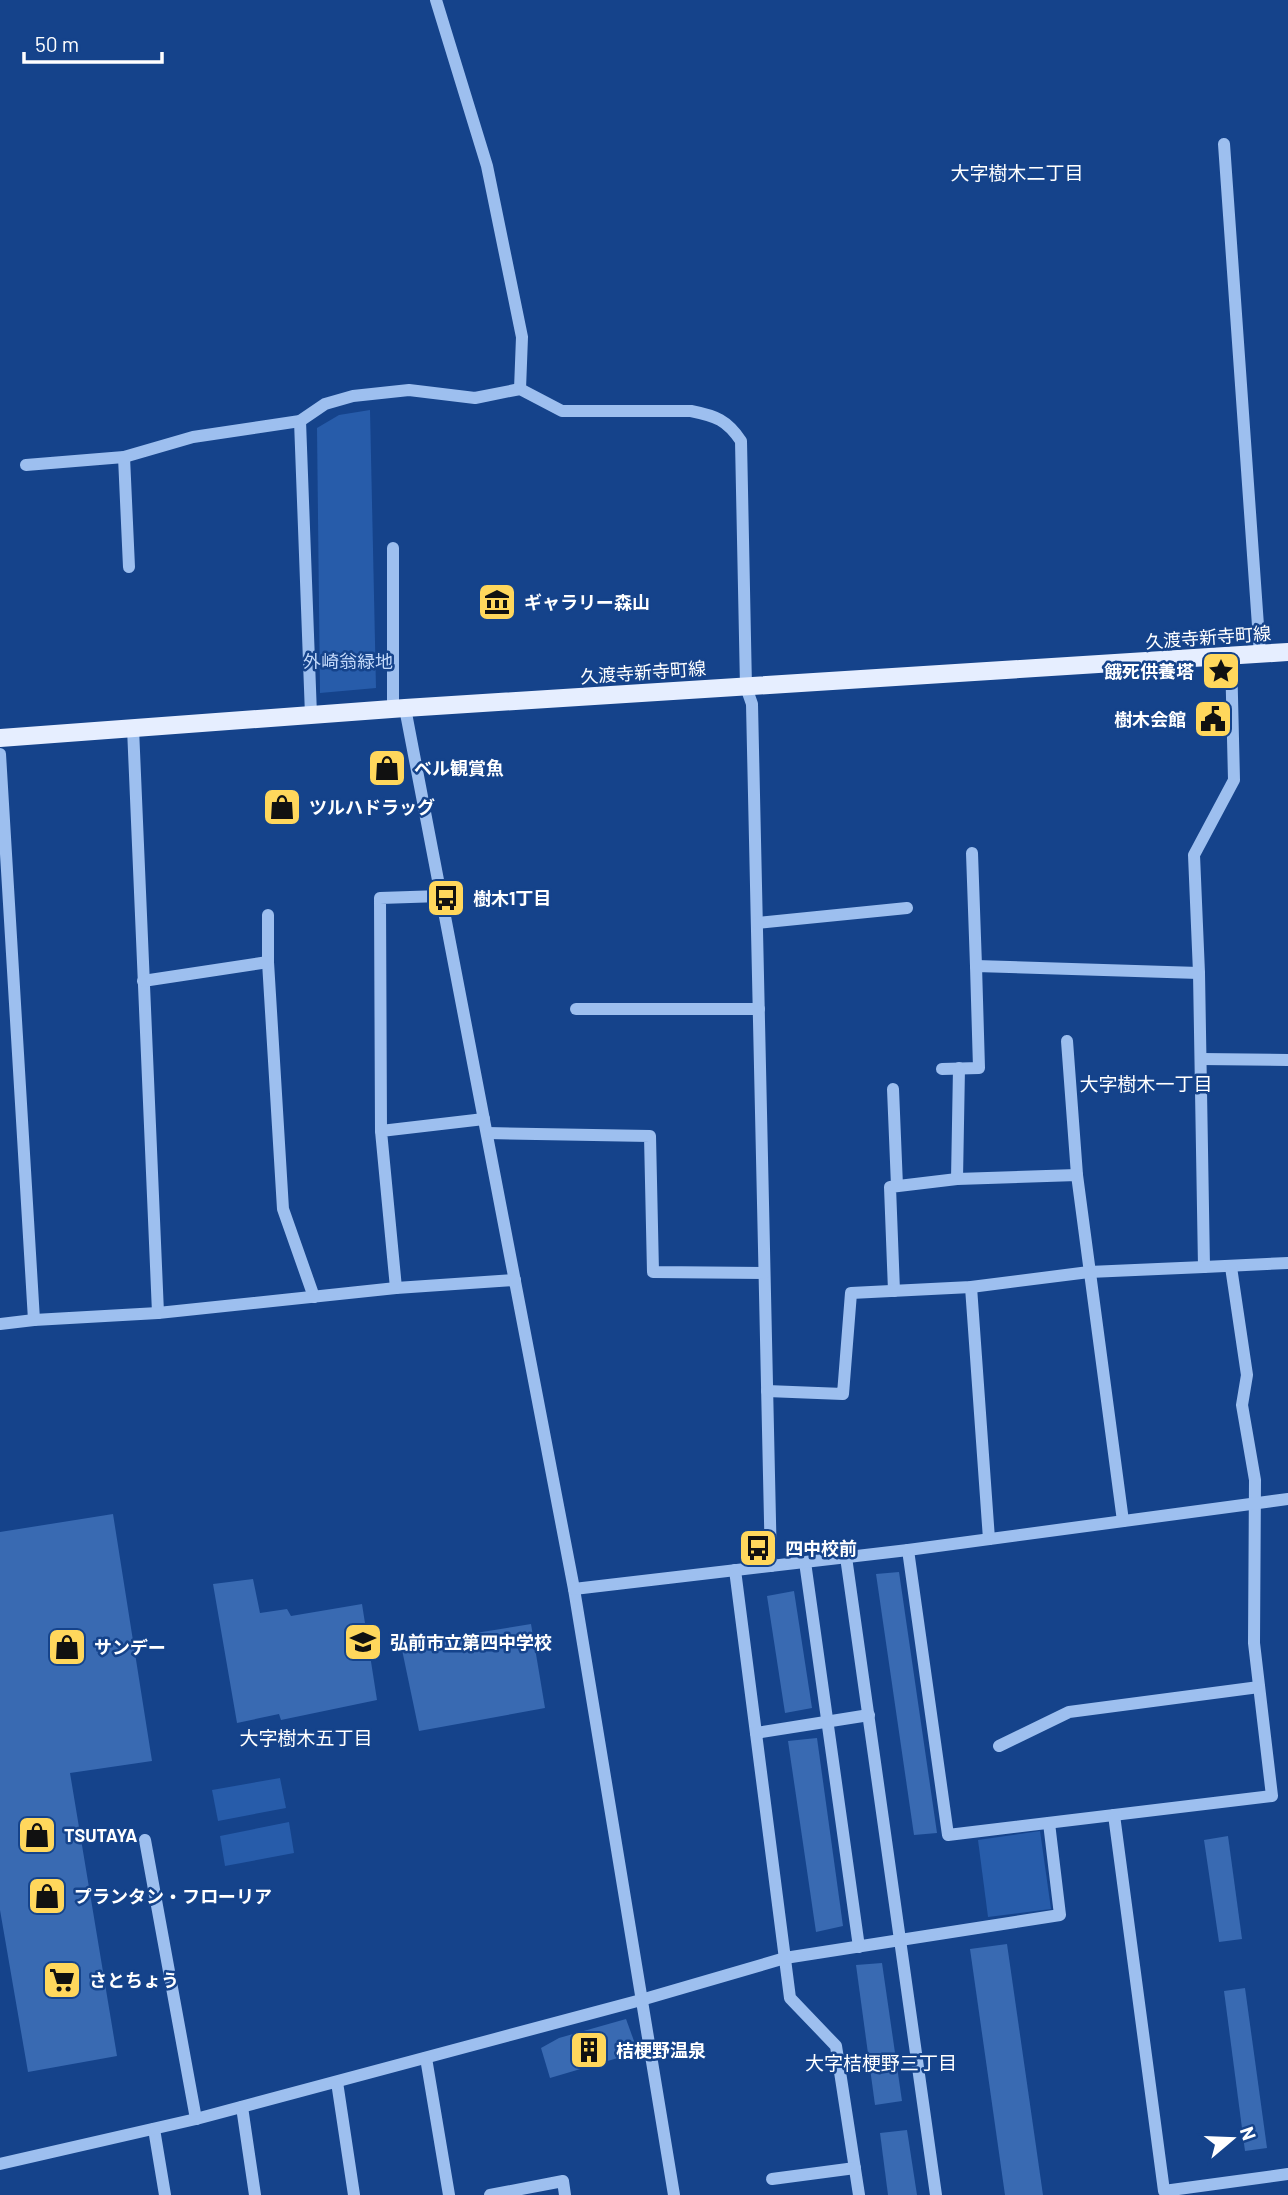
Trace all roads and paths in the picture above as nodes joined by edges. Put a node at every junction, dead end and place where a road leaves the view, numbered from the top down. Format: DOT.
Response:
graph roads {
  1 [pos="436,0"];
  2 [pos="1224,144"];
  3 [pos="520,389"];
  4 [pos="300,421"];
  5 [pos="124,457"];
  6 [pos="26,465"];
  7 [pos="393,548"];
  8 [pos="129,567"];
  9 [pos="1288,652"];
  10 [pos="1260,654"];
  11 [pos="1231,656"];
  12 [pos="746,687"];
  13 [pos="399,708"];
  14 [pos="311,715"];
  15 [pos="133,728"];
  16 [pos="0,738"];
  17 [pos="0,754"];
  18 [pos="972,853"];
  19 [pos="441,896"];
  20 [pos="906,908"];
  21 [pos="268,915"];
  22 [pos="757,923"];
  23 [pos="268,962"];
  24 [pos="976,966"];
  25 [pos="1199,973"];
  26 [pos="143,981"];
  27 [pos="576,1009"];
  28 [pos="759,1009"];
  29 [pos="1067,1041"];
  30 [pos="1201,1059"];
  31 [pos="1288,1060"];
  32 [pos="959,1068"];
  33 [pos="942,1069"];
  34 [pos="893,1089"];
  35 [pos="484,1119"];
  36 [pos="381,1130"];
  37 [pos="487,1133"];
  38 [pos="1077,1175"];
  39 [pos="957,1180"];
  40 [pos="897,1186"];
  41 [pos="1288,1263"];
  42 [pos="1204,1267"];
  43 [pos="1231,1267"];
  44 [pos="1089,1272"];
  45 [pos="764,1273"];
  46 [pos="515,1280"];
  47 [pos="971,1287"];
  48 [pos="396,1288"];
  49 [pos="894,1291"];
  50 [pos="314,1297"];
  51 [pos="158,1313"];
  52 [pos="34,1320"];
  53 [pos="0,1324"];
  54 [pos="767,1391"];
  55 [pos="1288,1499"];
  56 [pos="1255,1503"];
  57 [pos="1123,1521"];
  58 [pos="989,1539"];
  59 [pos="908,1550"];
  60 [pos="846,1557"];
  61 [pos="805,1562"];
  62 [pos="771,1566"];
  63 [pos="735,1570"];
  64 [pos="574,1588"];
  65 [pos="1259,1686"];
  66 [pos="869,1715"];
  67 [pos="828,1722"];
  68 [pos="756,1734"];
  69 [pos="999,1746"];
  70 [pos="1114,1815"];
  71 [pos="1049,1823"];
  72 [pos="145,1840"];
  73 [pos="901,1940"];
  74 [pos="859,1947"];
  75 [pos="785,1958"];
  76 [pos="641,2000"];
  77 [pos="426,2058"];
  78 [pos="337,2082"];
  79 [pos="242,2107"];
  80 [pos="196,2119"];
  81 [pos="154,2129"];
  82 [pos="0,2164"];
  83 [pos="855,2168"];
  84 [pos="1288,2174"];
  85 [pos="772,2179"];
  86 [pos="165,2195"];
  87 [pos="255,2195"];
  88 [pos="354,2195"];
  89 [pos="449,2195"];
  90 [pos="490,2195"];
  91 [pos="565,2195"];
  92 [pos="674,2195"];
  93 [pos="859,2195"];
  94 [pos="936,2195"];
  1 -- 3 [label="street"];
  2 -- 10 [label="street"];
  3 -- 4 [label="street"];
  3 -- 12 [label="street"];
  4 -- 5 [label="street"];
  4 -- 14 [label="street"];
  5 -- 6 [label="street"];
  5 -- 8 [label="street"];
  7 -- 13 [label="street"];
  9 -- 10 [label="main road, 久渡寺新寺町線"];
  10 -- 11 [label="main road, 久渡寺新寺町線"];
  11 -- 12 [label="main road, 久渡寺新寺町線"];
  11 -- 25 [label="street"];
  12 -- 13 [label="main road, 久渡寺新寺町線"];
  12 -- 22 [label="street"];
  13 -- 14 [label="main road, 久渡寺新寺町線"];
  13 -- 19 [label="street"];
  14 -- 15 [label="main road, 久渡寺新寺町線"];
  15 -- 16 [label="main road, 久渡寺新寺町線"];
  15 -- 26 [label="street"];
  17 -- 52 [label="street"];
  18 -- 24 [label="street"];
  19 -- 35 [label="street"];
  19 -- 36 [label="street"];
  20 -- 22 [label="street"];
  21 -- 23 [label="street"];
  22 -- 28 [label="street"];
  23 -- 26 [label="street"];
  23 -- 50 [label="street"];
  24 -- 25 [label="street"];
  24 -- 32 [label="street"];
  25 -- 30 [label="street"];
  26 -- 51 [label="street"];
  27 -- 28 [label="street"];
  28 -- 45 [label="street"];
  29 -- 38 [label="street"];
  30 -- 31 [label="street"];
  30 -- 42 [label="street"];
  32 -- 33 [label="street"];
  32 -- 39 [label="street"];
  34 -- 40 [label="street"];
  35 -- 36 [label="street"];
  35 -- 37 [label="street"];
  36 -- 48 [label="street"];
  37 -- 45 [label="street"];
  37 -- 46 [label="street"];
  38 -- 39 [label="street"];
  38 -- 44 [label="street"];
  39 -- 40 [label="street"];
  40 -- 49 [label="street"];
  41 -- 43 [label="street"];
  42 -- 43 [label="street"];
  42 -- 44 [label="street"];
  43 -- 56 [label="street"];
  44 -- 47 [label="street"];
  44 -- 57 [label="street"];
  45 -- 54 [label="street"];
  46 -- 48 [label="street"];
  46 -- 64 [label="street"];
  47 -- 49 [label="street"];
  47 -- 58 [label="street"];
  48 -- 50 [label="street"];
  49 -- 54 [label="street"];
  50 -- 51 [label="street"];
  51 -- 52 [label="street"];
  52 -- 53 [label="street"];
  54 -- 62 [label="street"];
  55 -- 56 [label="street"];
  56 -- 57 [label="street"];
  56 -- 65 [label="street"];
  57 -- 58 [label="street"];
  58 -- 59 [label="street"];
  59 -- 60 [label="street"];
  59 -- 71 [label="street"];
  60 -- 61 [label="street"];
  60 -- 66 [label="street"];
  61 -- 62 [label="street"];
  61 -- 67 [label="street"];
  62 -- 63 [label="street"];
  63 -- 64 [label="street"];
  63 -- 68 [label="street"];
  64 -- 76 [label="street"];
  65 -- 69 [label="street"];
  65 -- 70 [label="street"];
  66 -- 67 [label="street"];
  66 -- 73 [label="street"];
  67 -- 68 [label="street"];
  67 -- 74 [label="street"];
  68 -- 75 [label="street"];
  70 -- 71 [label="street"];
  70 -- 84 [label="street"];
  71 -- 73 [label="street"];
  72 -- 80 [label="street"];
  73 -- 74 [label="street"];
  73 -- 94 [label="street"];
  74 -- 75 [label="street"];
  75 -- 76 [label="street"];
  75 -- 83 [label="street"];
  76 -- 77 [label="street"];
  76 -- 92 [label="street"];
  77 -- 78 [label="street"];
  77 -- 89 [label="street"];
  78 -- 79 [label="street"];
  78 -- 88 [label="street"];
  79 -- 80 [label="street"];
  79 -- 87 [label="street"];
  80 -- 81 [label="street"];
  81 -- 82 [label="street"];
  81 -- 86 [label="street"];
  83 -- 85 [label="street"];
  83 -- 93 [label="street"];
  90 -- 91 [label="street"];
}
